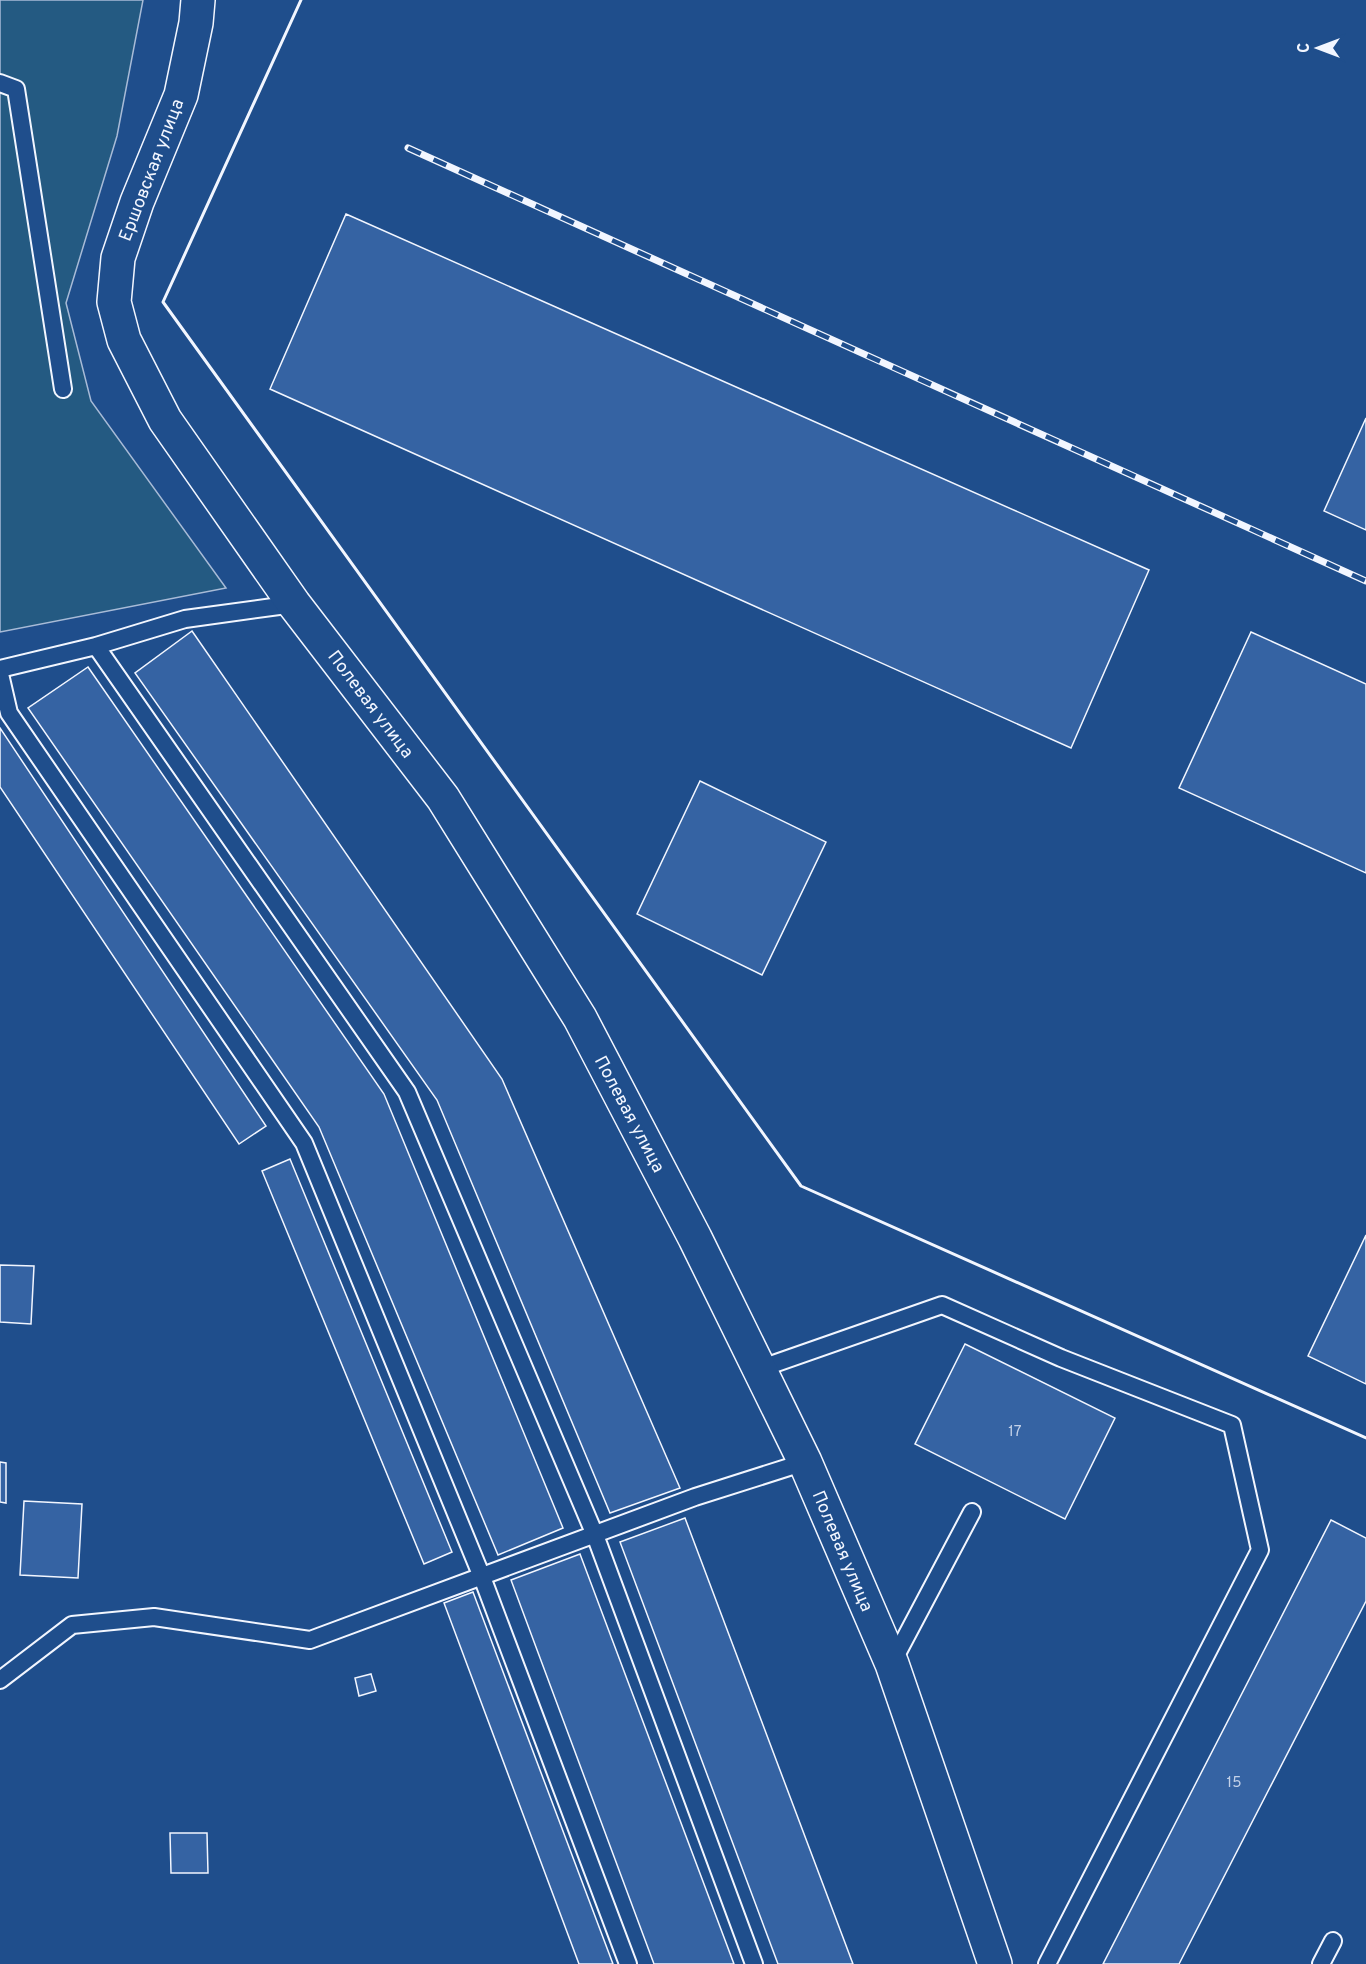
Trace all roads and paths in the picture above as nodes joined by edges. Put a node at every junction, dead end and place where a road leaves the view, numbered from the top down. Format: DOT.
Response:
graph roads {
  1 [pos="198,0"];
  2 [pos="0,83"];
  3 [pos="124,340"];
  4 [pos="63,389"];
  5 [pos="294,604"];
  6 [pos="96,646"];
  7 [pos="0,669"];
  8 [pos="0,674"];
  9 [pos="759,1369"];
  10 [pos="805,1462"];
  11 [pos="972,1512"];
  12 [pos="595,1535"];
  13 [pos="482,1577"];
  14 [pos="892,1664"];
  15 [pos="0,1680"];
  16 [pos="1333,1941"];
  17 [pos="628,1964"];
  18 [pos="754,1964"];
  19 [pos="995,1964"];
  20 [pos="1047,1964"];
  21 [pos="1321,1964"];
  1 -- 3 [label="street, Ершовская улица"];
  2 -- 4 [label="lane"];
  3 -- 5 [label="street, Полевая улица"];
  5 -- 6 [label="lane"];
  5 -- 9 [label="street, Полевая улица"];
  6 -- 7 [label="lane"];
  6 -- 12 [label="lane"];
  8 -- 13 [label="lane"];
  9 -- 10 [label="street, Полевая улица"];
  9 -- 20 [label="lane"];
  10 -- 12 [label="lane"];
  10 -- 14 [label="street, Полевая улица"];
  11 -- 14 [label="lane"];
  12 -- 13 [label="lane"];
  12 -- 18 [label="lane"];
  13 -- 15 [label="lane"];
  13 -- 17 [label="lane"];
  14 -- 19 [label="street, Полевая улица"];
  16 -- 21 [label="lane"];
}
